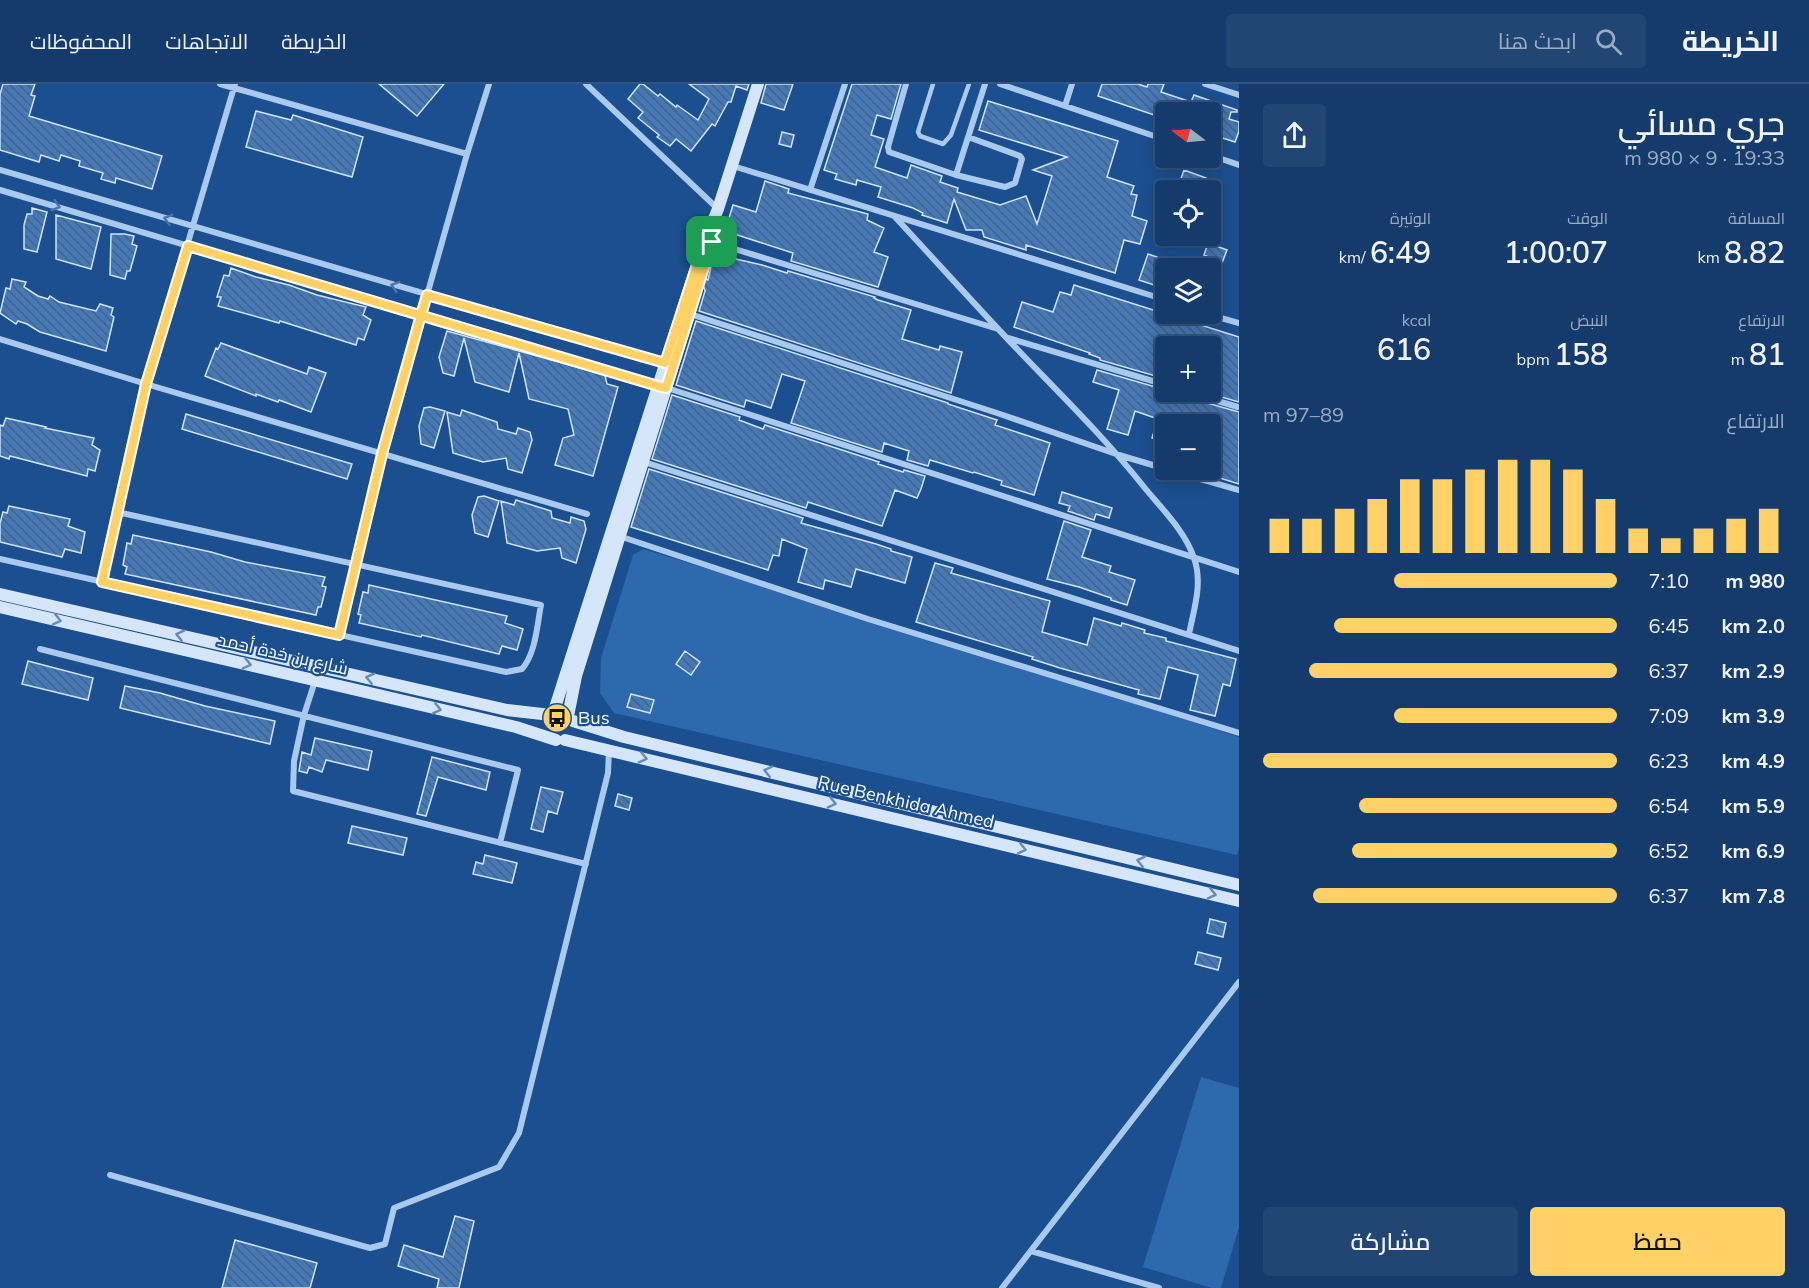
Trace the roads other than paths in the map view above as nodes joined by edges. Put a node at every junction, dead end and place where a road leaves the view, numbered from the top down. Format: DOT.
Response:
graph roads {
  1 [pos="220,84"];
  2 [pos="489,84"];
  3 [pos="586,84"];
  4 [pos="758,84"];
  5 [pos="845,84"];
  6 [pos="906,84"];
  7 [pos="933,84"];
  8 [pos="969,84"];
  9 [pos="985,84"];
  10 [pos="1000,84"];
  11 [pos="1072,84"];
  12 [pos="1205,84"];
  13 [pos="234,86"];
  14 [pos="1239,95"];
  15 [pos="1065,106"];
  16 [pos="1155,136"];
  17 [pos="968,137"];
  18 [pos="467,154"];
  19 [pos="1221,159"];
  20 [pos="1239,165"];
  21 [pos="733,166"];
  22 [pos="0,170"];
  23 [pos="956,175"];
  24 [pos="0,190"];
  25 [pos="810,190"];
  26 [pos="718,209"];
  27 [pos="894,216"];
  28 [pos="193,227"];
  29 [pos="708,241"];
  30 [pos="188,246"];
  31 [pos="427,295"];
  32 [pos="1155,297"];
  33 [pos="421,315"];
  34 [pos="1221,318"];
  35 [pos="684,321"];
  36 [pos="1239,323"];
  37 [pos="998,329"];
  38 [pos="1007,338"];
  39 [pos="0,339"];
  40 [pos="669,364"];
  41 [pos="1155,382"];
  42 [pos="146,384"];
  43 [pos="662,387"];
  44 [pos="1221,402"];
  45 [pos="1238,407"];
  46 [pos="382,454"];
  47 [pos="1119,455"];
  48 [pos="644,462"];
  49 [pos="1155,466"];
  50 [pos="1205,480"];
  51 [pos="1239,490"];
  52 [pos="117,512"];
  53 [pos="588,514"];
  54 [pos="615,535"];
  55 [pos="1194,558"];
  56 [pos="0,559"];
  57 [pos="356,564"];
  58 [pos="1239,572"];
  59 [pos="102,582"];
  60 [pos="0,594"];
  61 [pos="0,608"];
  62 [pos="1189,634"];
  63 [pos="339,635"];
  64 [pos="40,649"];
  65 [pos="1239,651"];
  66 [pos="315,681"];
  67 [pos="552,714"];
  68 [pos="304,715"];
  69 [pos="570,718"];
  70 [pos="1239,733"];
  71 [pos="560,740"];
  72 [pos="609,750"];
  73 [pos="500,843"];
  74 [pos="586,864"];
  75 [pos="1238,882"];
  76 [pos="1239,901"];
  77 [pos="1239,982"];
  78 [pos="110,1175"];
  79 [pos="1031,1251"];
  80 [pos="1002,1288"];
  81 [pos="1159,1288"];
  1 -- 13 [label="street"];
  2 -- 18 [label="street"];
  3 -- 26 [label="street"];
  4 -- 21 [label="main road"];
  5 -- 25 [label="street"];
  6 -- 23 [label="street"];
  7 -- 8 [label="lane"];
  9 -- 17 [label="street"];
  10 -- 15 [label="street"];
  11 -- 15 [label="street"];
  12 -- 14 [label="street"];
  13 -- 18 [label="street"];
  13 -- 28 [label="street"];
  15 -- 16 [label="street"];
  17 -- 23 [label="street"];
  17 -- 23 [label="street"];
  18 -- 31 [label="street"];
  19 -- 20 [label="street"];
  21 -- 25 [label="street"];
  21 -- 26 [label="main road"];
  28 -- 22 [label="street, one-way"];
  24 -- 30 [label="street, one-way"];
  25 -- 27 [label="street"];
  26 -- 29 [label="main road"];
  27 -- 32 [label="street"];
  27 -- 37 [label="street"];
  28 -- 30 [label="street"];
  31 -- 28 [label="street, one-way"];
  29 -- 35 [label="main road"];
  29 -- 37 [label="street"];
  30 -- 33 [label="street"];
  30 -- 42 [label="street"];
  31 -- 33 [label="street"];
  31 -- 40 [label="street"];
  33 -- 43 [label="street"];
  33 -- 46 [label="street"];
  34 -- 36 [label="street"];
  35 -- 40 [label="main road"];
  35 -- 47 [label="street"];
  37 -- 38 [label="street"];
  38 -- 41 [label="street"];
  38 -- 47 [label="street"];
  39 -- 42 [label="street"];
  40 -- 43 [label="main road"];
  42 -- 46 [label="street"];
  42 -- 52 [label="street"];
  43 -- 48 [label="main road"];
  43 -- 54 [label="main road"];
  43 -- 55 [label="street"];
  44 -- 45 [label="street"];
  46 -- 53 [label="street"];
  46 -- 57 [label="street"];
  47 -- 49 [label="street"];
  47 -- 55 [label="street"];
  48 -- 54 [label="main road"];
  48 -- 62 [label="street"];
  50 -- 51 [label="street"];
  52 -- 57 [label="street"];
  52 -- 59 [label="street"];
  54 -- 67 [label="main road"];
  54 -- 69 [label="main road"];
  54 -- 70 [label="street"];
  55 -- 58 [label="street"];
  55 -- 62 [label="street"];
  56 -- 59 [label="street"];
  57 -- 63 [label="street"];
  57 -- 63 [label="street"];
  59 -- 63 [label="street"];
  67 -- 60 [label="main road, one-way"];
  61 -- 66 [label="main road, شارع بن خدة أحمد, one-way"];
  62 -- 65 [label="street"];
  64 -- 68 [label="street"];
  66 -- 68 [label="street"];
  66 -- 71 [label="main road, شارع بن خدة أحمد, one-way"];
  67 -- 69 [label="main road"];
  67 -- 71 [label="main road"];
  68 -- 73 [label="street"];
  68 -- 73 [label="street"];
  69 -- 71 [label="main road"];
  75 -- 69 [label="main road, one-way"];
  71 -- 72 [label="main road, Rue Benkhida Ahmed"];
  72 -- 74 [label="street"];
  72 -- 76 [label="main road, Rue Benkhida Ahmed, one-way"];
  73 -- 74 [label="street"];
  74 -- 78 [label="street"];
  77 -- 79 [label="street"];
  79 -- 80 [label="street"];
  79 -- 81 [label="street"];
}
